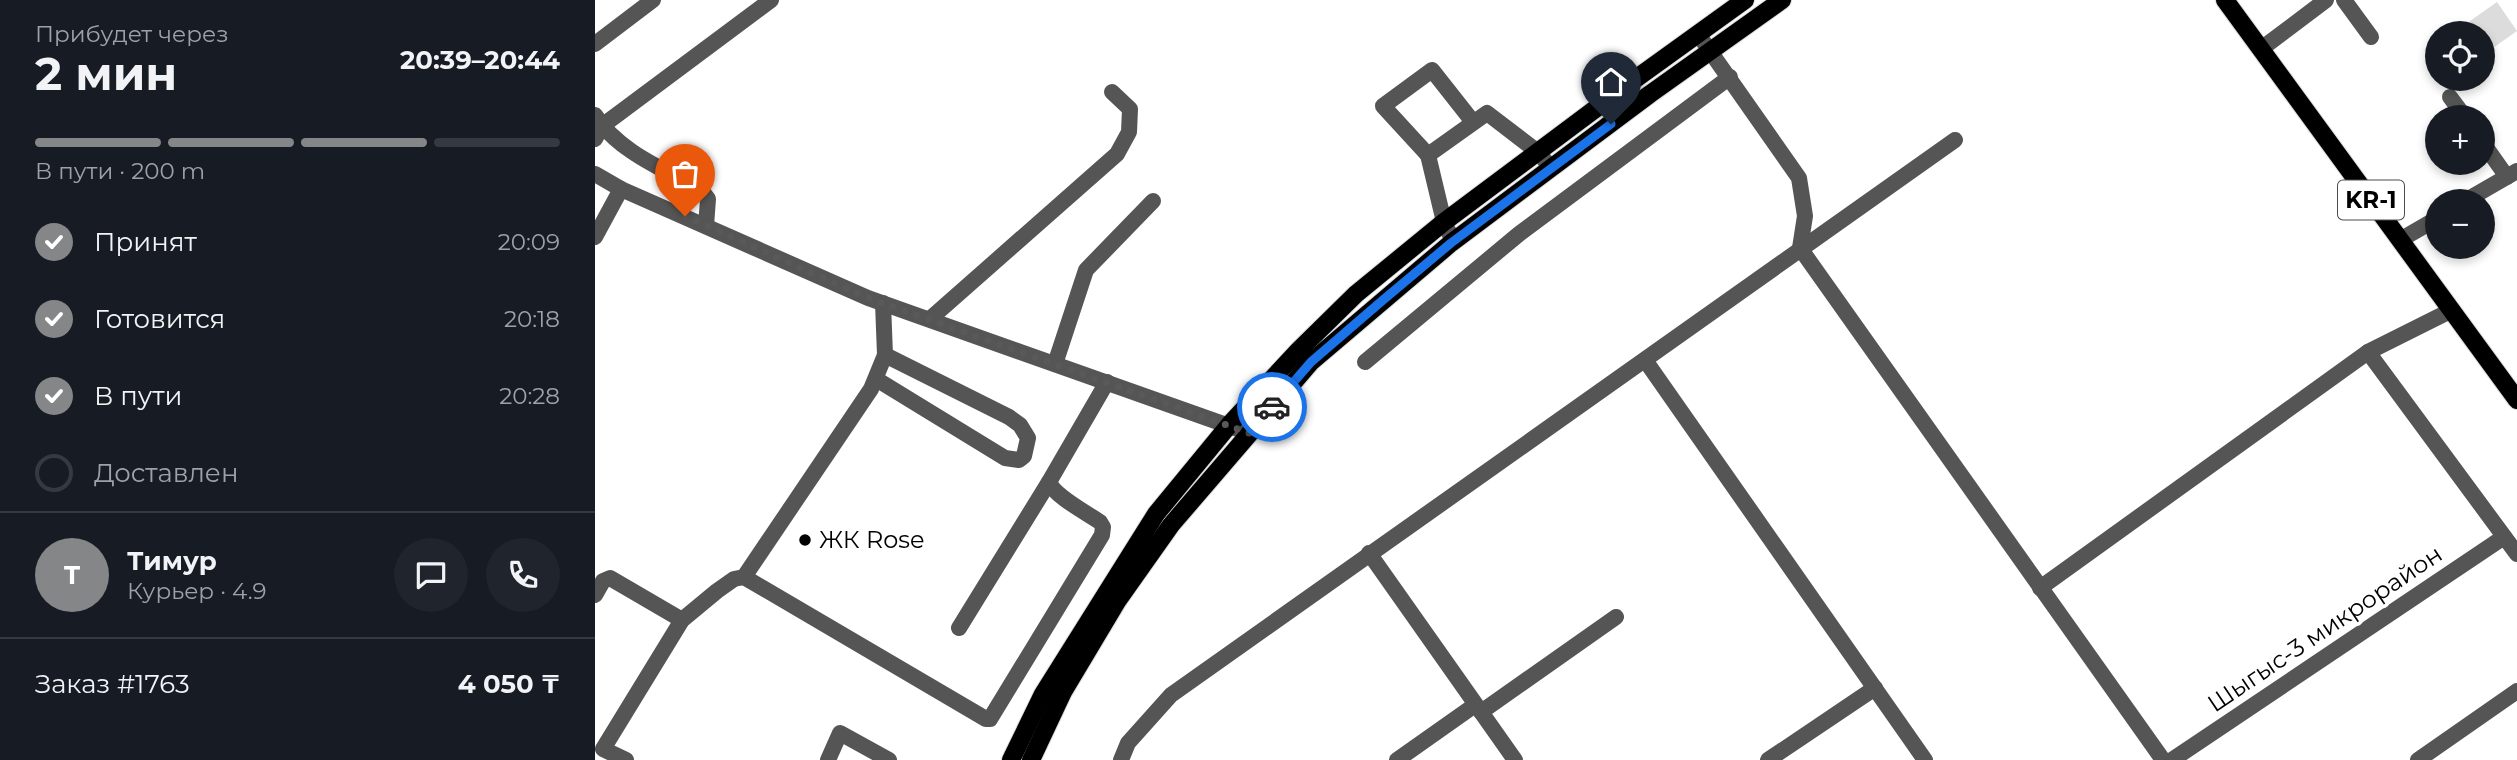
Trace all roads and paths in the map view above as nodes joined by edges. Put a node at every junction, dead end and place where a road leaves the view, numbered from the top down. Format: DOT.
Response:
graph roads {
  1 [pos="653,0"];
  2 [pos="771,0"];
  3 [pos="1745,0"];
  4 [pos="1782,0"];
  5 [pos="2225,0"];
  6 [pos="2326,0"];
  7 [pos="2344,0"];
  8 [pos="1698,34"];
  9 [pos="2371,37"];
  10 [pos="595,44"];
  11 [pos="2261,49"];
  12 [pos="1710,51"];
  13 [pos="1730,77"];
  14 [pos="1112,92"];
  15 [pos="2450,97"];
  16 [pos="2456,105"];
  17 [pos="1473,122"];
  18 [pos="597,127"];
  19 [pos="1955,140"];
  20 [pos="1538,152"];
  21 [pos="1428,155"];
  22 [pos="2495,156"];
  23 [pos="1551,168"];
  24 [pos="595,174"];
  25 [pos="2512,174"];
  26 [pos="621,188"];
  27 [pos="2486,189"];
  28 [pos="1153,201"];
  29 [pos="1444,222"];
  30 [pos="706,226"];
  31 [pos="2425,226"];
  32 [pos="595,237"];
  33 [pos="2400,240"];
  34 [pos="1453,241"];
  35 [pos="1800,248"];
  36 [pos="883,303"];
  37 [pos="2452,310"];
  38 [pos="931,318"];
  39 [pos="2368,352"];
  40 [pos="885,355"];
  41 [pos="1645,360"];
  42 [pos="1365,362"];
  43 [pos="1055,364"];
  44 [pos="876,379"];
  45 [pos="1107,382"];
  46 [pos="2517,400"];
  47 [pos="1230,424"];
  48 [pos="1249,433"];
  49 [pos="1049,482"];
  50 [pos="2504,537"];
  51 [pos="1369,554"];
  52 [pos="2517,554"];
  53 [pos="744,576"];
  54 [pos="2041,587"];
  55 [pos="595,595"];
  56 [pos="1616,617"];
  57 [pos="683,620"];
  58 [pos="959,628"];
  59 [pos="1875,688"];
  60 [pos="2517,691"];
  61 [pos="1478,708"];
  62 [pos="600,754"];
  63 [pos="626,760"];
  64 [pos="828,760"];
  65 [pos="889,760"];
  66 [pos="1011,760"];
  67 [pos="1031,760"];
  68 [pos="1121,760"];
  69 [pos="1397,760"];
  70 [pos="1515,760"];
  71 [pos="1768,760"];
  72 [pos="1925,760"];
  73 [pos="2163,760"];
  74 [pos="2172,760"];
  75 [pos="2418,760"];
  1 -- 10 [label="street"];
  2 -- 18 [label="street"];
  3 -- 8 [label="main road"];
  4 -- 12 [label="main road"];
  5 -- 11 [label="main road, KR-1"];
  6 -- 11 [label="street"];
  7 -- 9 [label="street"];
  8 -- 12 [label="street"];
  8 -- 20 [label="main road"];
  11 -- 33 [label="main road, KR-1"];
  12 -- 13 [label="street"];
  12 -- 23 [label="main road"];
  13 -- 35 [label="street"];
  13 -- 42 [label="street"];
  14 -- 38 [label="street"];
  15 -- 16 [label="street"];
  17 -- 20 [label="street"];
  17 -- 21 [label="street"];
  17 -- 21 [label="street"];
  18 -- 30 [label="street"];
  19 -- 35 [label="street"];
  20 -- 23 [label="street"];
  20 -- 29 [label="main road"];
  21 -- 29 [label="street"];
  22 -- 25 [label="street"];
  23 -- 34 [label="main road"];
  24 -- 26 [label="street"];
  25 -- 27 [label="street"];
  26 -- 30 [label="street"];
  26 -- 32 [label="street"];
  28 -- 43 [label="street"];
  29 -- 34 [label="street"];
  29 -- 47 [label="main road"];
  30 -- 36 [label="street"];
  31 -- 33 [label="street"];
  33 -- 37 [label="main road, KR-1"];
  34 -- 48 [label="main road"];
  35 -- 41 [label="street"];
  35 -- 54 [label="street"];
  36 -- 38 [label="street"];
  36 -- 40 [label="street"];
  37 -- 39 [label="street"];
  37 -- 46 [label="main road, KR-1"];
  38 -- 43 [label="street"];
  39 -- 50 [label="street"];
  39 -- 54 [label="street"];
  40 -- 44 [label="street"];
  40 -- 44 [label="street"];
  41 -- 51 [label="street"];
  41 -- 59 [label="street"];
  43 -- 45 [label="street"];
  44 -- 53 [label="street"];
  45 -- 47 [label="street"];
  45 -- 49 [label="street"];
  47 -- 48 [label="street"];
  47 -- 66 [label="main road"];
  48 -- 67 [label="main road"];
  49 -- 53 [label="street"];
  49 -- 58 [label="street"];
  50 -- 52 [label="street"];
  50 -- 74 [label="street, Шыгыс-3 микрорайон"];
  51 -- 61 [label="street"];
  51 -- 68 [label="street"];
  53 -- 57 [label="street"];
  54 -- 73 [label="street"];
  55 -- 57 [label="street"];
  56 -- 61 [label="street"];
  57 -- 62 [label="street"];
  59 -- 71 [label="street"];
  59 -- 72 [label="street"];
  60 -- 75 [label="street"];
  61 -- 69 [label="street"];
  61 -- 70 [label="street"];
  62 -- 63 [label="street"];
  64 -- 65 [label="street"];
}
